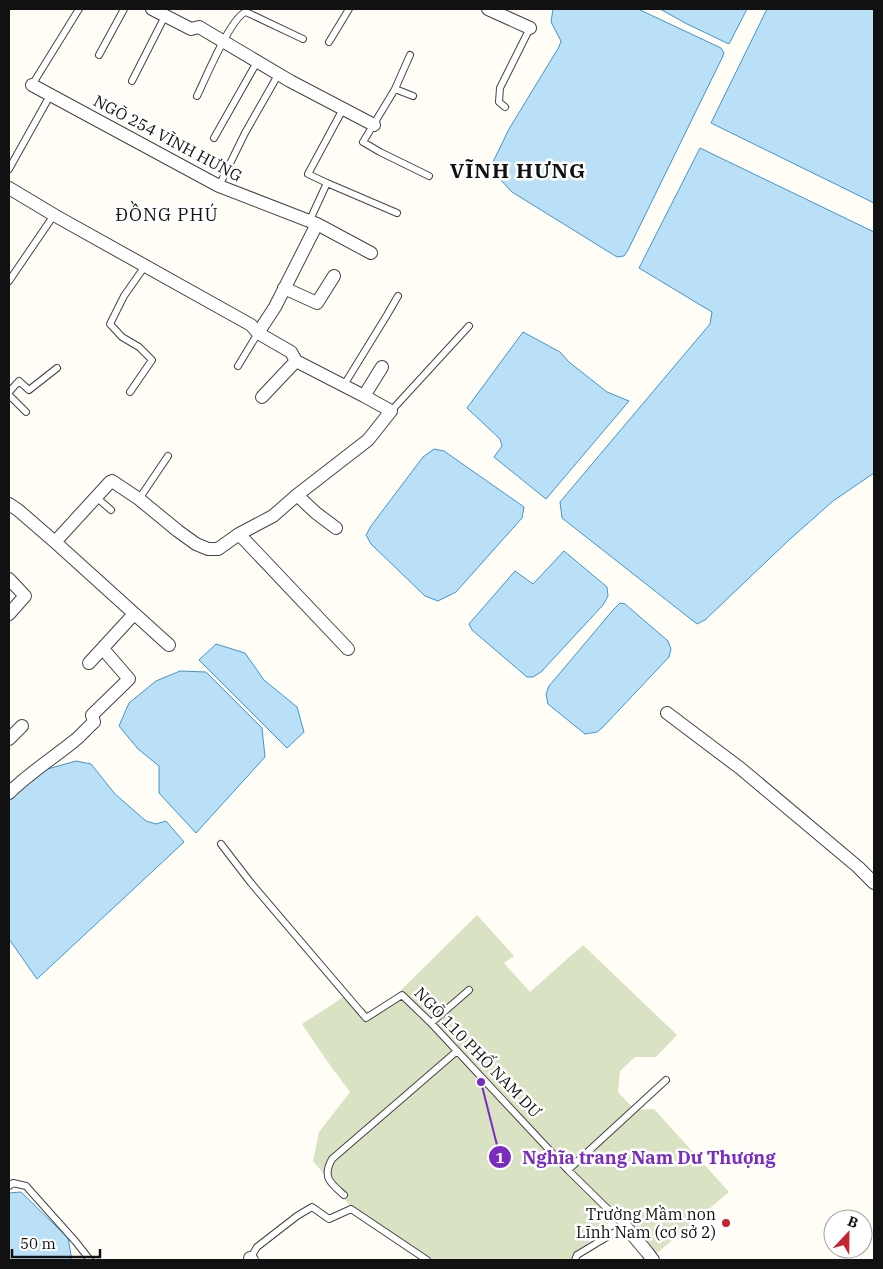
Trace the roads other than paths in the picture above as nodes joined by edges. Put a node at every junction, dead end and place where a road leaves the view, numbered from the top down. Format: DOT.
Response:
graph roads {
  1 [pos="78,9"];
  2 [pos="124,9"];
  3 [pos="152,9"];
  4 [pos="349,9"];
  5 [pos="488,9"];
  6 [pos="165,16"];
  7 [pos="530,28"];
  8 [pos="303,38"];
  9 [pos="224,41"];
  10 [pos="329,42"];
  11 [pos="99,55"];
  12 [pos="410,55"];
  13 [pos="257,62"];
  14 [pos="278,75"];
  15 [pos="132,81"];
  16 [pos="32,85"];
  17 [pos="395,89"];
  18 [pos="197,96"];
  19 [pos="413,96"];
  20 [pos="47,101"];
  21 [pos="506,106"];
  22 [pos="343,109"];
  23 [pos="374,125"];
  24 [pos="214,138"];
  25 [pos="9,169"];
  26 [pos="428,176"];
  27 [pos="327,183"];
  28 [pos="219,186"];
  29 [pos="9,188"];
  30 [pos="397,213"];
  31 [pos="54,215"];
  32 [pos="313,223"];
  33 [pos="372,253"];
  34 [pos="145,266"];
  35 [pos="334,276"];
  36 [pos="9,281"];
  37 [pos="284,288"];
  38 [pos="398,296"];
  39 [pos="469,326"];
  40 [pos="258,333"];
  41 [pos="296,361"];
  42 [pos="238,366"];
  43 [pos="382,367"];
  44 [pos="57,368"];
  45 [pos="344,385"];
  46 [pos="130,392"];
  47 [pos="9,394"];
  48 [pos="364,396"];
  49 [pos="262,397"];
  50 [pos="26,412"];
  51 [pos="391,412"];
  52 [pos="168,456"];
  53 [pos="297,494"];
  54 [pos="96,497"];
  55 [pos="139,499"];
  56 [pos="9,504"];
  57 [pos="111,510"];
  58 [pos="336,528"];
  59 [pos="239,534"];
  60 [pos="55,542"];
  61 [pos="9,579"];
  62 [pos="9,614"];
  63 [pos="134,614"];
  64 [pos="169,645"];
  65 [pos="103,648"];
  66 [pos="348,649"];
  67 [pos="89,663"];
  68 [pos="667,713"];
  69 [pos="22,726"];
  70 [pos="9,739"];
  71 [pos="9,793"];
  72 [pos="221,844"];
  73 [pos="874,884"];
  74 [pos="469,990"];
  75 [pos="431,1023"];
  76 [pos="457,1051"];
  77 [pos="666,1080"];
  78 [pos="568,1170"];
  79 [pos="9,1186"];
  80 [pos="344,1195"];
  81 [pos="625,1226"];
  82 [pos="90,1260"];
  83 [pos="251,1260"];
  84 [pos="427,1260"];
  85 [pos="575,1260"];
  86 [pos="653,1260"];
  1 -- 16 [label="lane"];
  2 -- 11 [label="lane"];
  3 -- 6 [label="street"];
  4 -- 10 [label="lane"];
  5 -- 7 [label="street"];
  6 -- 9 [label="street"];
  6 -- 15 [label="lane"];
  7 -- 21 [label="lane"];
  8 -- 9 [label="lane"];
  9 -- 13 [label="street"];
  9 -- 18 [label="lane"];
  12 -- 17 [label="lane"];
  13 -- 14 [label="street"];
  13 -- 24 [label="lane"];
  14 -- 22 [label="street"];
  14 -- 28 [label="lane"];
  16 -- 28 [label="street, NGÕ 254 VĨNH HƯNG"];
  17 -- 19 [label="lane"];
  17 -- 23 [label="lane"];
  20 -- 25 [label="lane"];
  22 -- 23 [label="street"];
  22 -- 27 [label="lane"];
  23 -- 26 [label="lane"];
  27 -- 30 [label="lane"];
  27 -- 32 [label="lane"];
  28 -- 32 [label="street, NGÕ 254 VĨNH HƯNG"];
  29 -- 31 [label="street"];
  31 -- 34 [label="street"];
  31 -- 36 [label="lane"];
  32 -- 33 [label="street, NGÕ 254 VĨNH HƯNG"];
  32 -- 37 [label="street"];
  34 -- 40 [label="street"];
  34 -- 46 [label="lane"];
  35 -- 37 [label="street"];
  37 -- 40 [label="street"];
  38 -- 45 [label="lane"];
  39 -- 51 [label="lane"];
  40 -- 41 [label="street"];
  40 -- 42 [label="lane"];
  41 -- 45 [label="street"];
  41 -- 49 [label="street"];
  43 -- 48 [label="street"];
  44 -- 47 [label="lane"];
  45 -- 48 [label="street"];
  47 -- 50 [label="lane"];
  48 -- 51 [label="street"];
  51 -- 53 [label="street"];
  52 -- 55 [label="lane"];
  53 -- 58 [label="street"];
  53 -- 59 [label="street"];
  54 -- 55 [label="street"];
  54 -- 57 [label="lane"];
  54 -- 60 [label="street"];
  55 -- 59 [label="street"];
  56 -- 60 [label="street"];
  59 -- 66 [label="street"];
  60 -- 63 [label="street"];
  61 -- 62 [label="street"];
  63 -- 64 [label="street"];
  63 -- 65 [label="street"];
  65 -- 67 [label="street"];
  65 -- 71 [label="street"];
  68 -- 73 [label="street"];
  69 -- 70 [label="street"];
  72 -- 75 [label="lane, NGÕ 110 PHỐ NAM DƯ"];
  74 -- 75 [label="lane"];
  75 -- 76 [label="lane, NGÕ 110 PHỐ NAM DƯ"];
  76 -- 78 [label="lane, NGÕ 110 PHỐ NAM DƯ"];
  76 -- 80 [label="lane"];
  77 -- 78 [label="lane"];
  78 -- 81 [label="lane, NGÕ 110 PHỐ NAM DƯ"];
  79 -- 82 [label="lane"];
  81 -- 85 [label="lane"];
  81 -- 86 [label="street, NGÕ 110 PHỐ NAM DƯ"];
  83 -- 84 [label="lane"];
}
